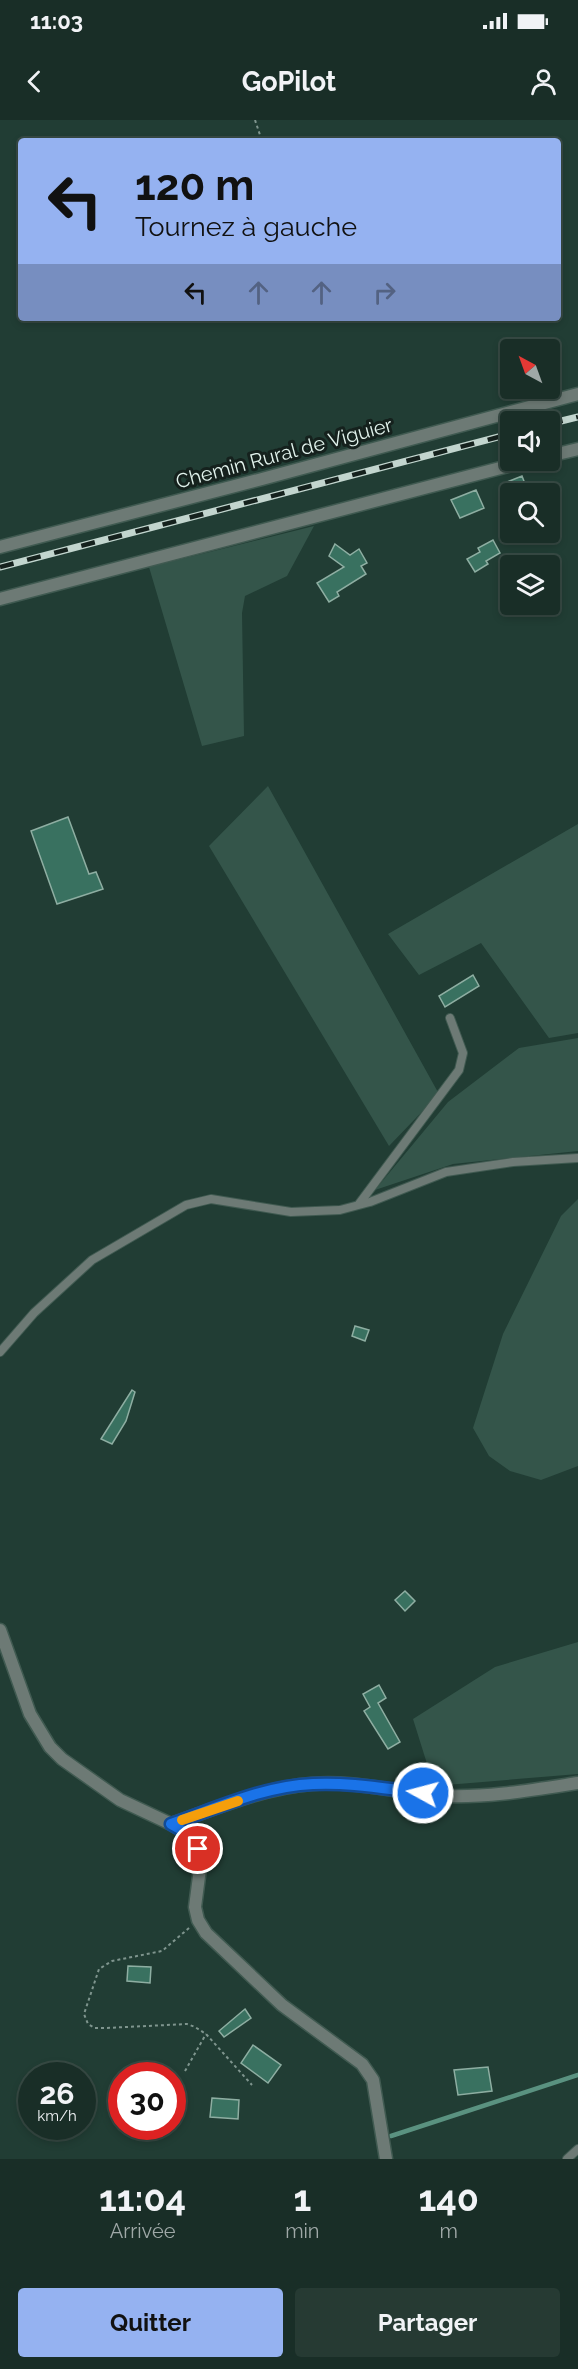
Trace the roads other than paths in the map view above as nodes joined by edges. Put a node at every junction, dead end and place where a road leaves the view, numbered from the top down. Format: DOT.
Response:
graph roads {
  1 [pos="578,394"];
  2 [pos="578,449"];
  3 [pos="560,453"];
  4 [pos="500,468"];
  5 [pos="0,547"];
  6 [pos="0,599"];
  7 [pos="450,1018"];
  8 [pos="578,1158"];
  9 [pos="359,1204"];
  10 [pos="0,1352"];
  11 [pos="0,1630"];
  12 [pos="578,1784"];
  13 [pos="171,1824"];
  14 [pos="578,2149"];
  15 [pos="386,2159"];
  16 [pos="567,2159"];
  1 -- 5 [label="street, Chemin Rural de Viguier"];
  2 -- 3 [label="street"];
  4 -- 6 [label="street"];
  7 -- 9 [label="lane"];
  8 -- 9 [label="lane"];
  9 -- 10 [label="lane"];
  11 -- 13 [label="street"];
  12 -- 13 [label="street"];
  13 -- 15 [label="street"];
  14 -- 16 [label="lane"];
}
